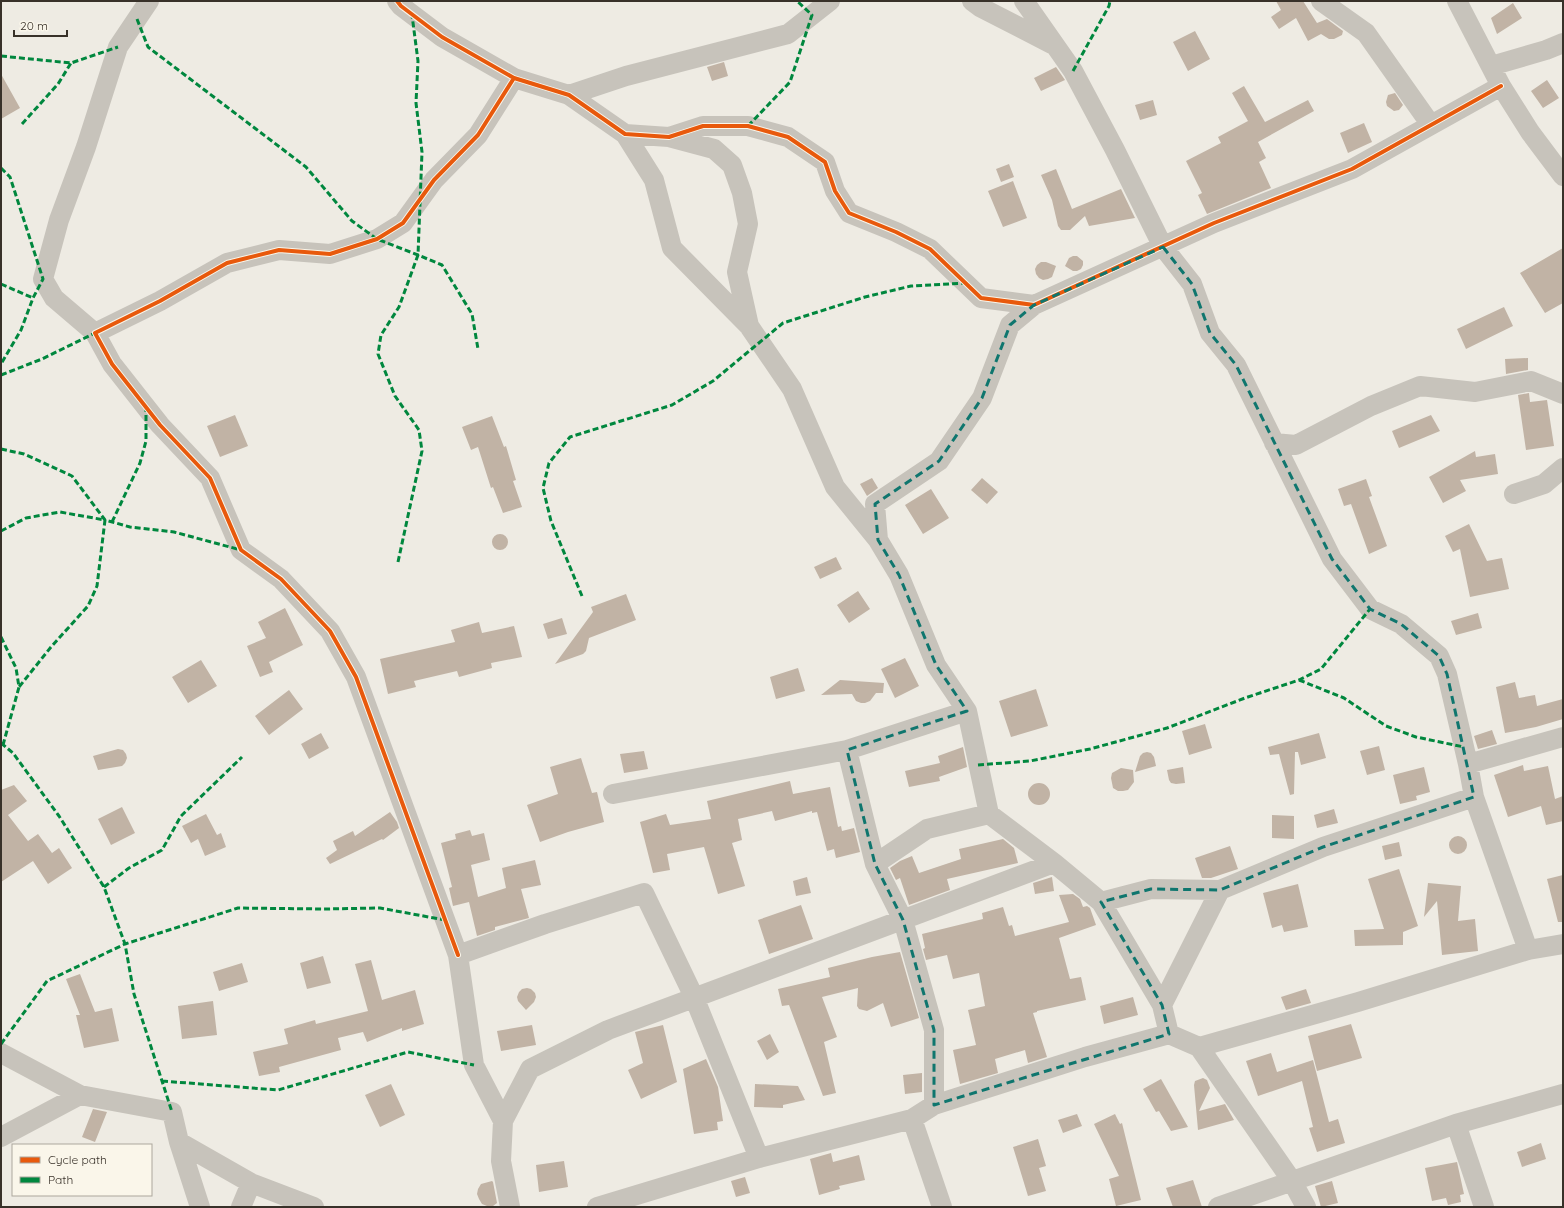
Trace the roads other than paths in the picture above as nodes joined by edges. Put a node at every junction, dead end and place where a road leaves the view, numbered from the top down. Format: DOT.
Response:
graph roads {
  1 [pos="149,1"];
  2 [pos="396,1"];
  3 [pos="830,1"];
  4 [pos="972,1"];
  5 [pos="1024,1"];
  6 [pos="1321,1"];
  7 [pos="1457,1"];
  8 [pos="1563,43"];
  9 [pos="1056,46"];
  10 [pos="1491,66"];
  11 [pos="514,78"];
  12 [pos="1501,86"];
  13 [pos="569,95"];
  14 [pos="1431,125"];
  15 [pos="625,134"];
  16 [pos="669,137"];
  17 [pos="1563,176"];
  18 [pos="1163,247"];
  19 [pos="1034,305"];
  20 [pos="749,326"];
  21 [pos="95,333"];
  22 [pos="1563,394"];
  23 [pos="1274,443"];
  24 [pos="1563,468"];
  25 [pos="1514,494"];
  26 [pos="878,540"];
  27 [pos="967,711"];
  28 [pos="1563,737"];
  29 [pos="847,750"];
  30 [pos="1468,764"];
  31 [pos="614,794"];
  32 [pos="1474,797"];
  33 [pos="989,814"];
  34 [pos="1054,863"];
  35 [pos="875,864"];
  36 [pos="1220,890"];
  37 [pos="1101,902"];
  38 [pos="903,920"];
  39 [pos="1563,944"];
  40 [pos="1528,950"];
  41 [pos="458,955"];
  42 [pos="694,997"];
  43 [pos="1162,1005"];
  44 [pos="1169,1034"];
  45 [pos="1199,1047"];
  46 [pos="1,1053"];
  47 [pos="1563,1094"];
  48 [pos="80,1095"];
  49 [pos="934,1105"];
  50 [pos="912,1119"];
  51 [pos="503,1121"];
  52 [pos="1456,1124"];
  53 [pos="1,1137"];
  54 [pos="179,1142"];
  55 [pos="759,1158"];
  56 [pos="1292,1181"];
  57 [pos="251,1183"];
  58 [pos="200,1207"];
  59 [pos="241,1207"];
  60 [pos="314,1207"];
  61 [pos="510,1207"];
  62 [pos="598,1207"];
  63 [pos="942,1207"];
  64 [pos="1218,1207"];
  65 [pos="1306,1207"];
  66 [pos="1484,1207"];
  1 -- 21 [label="street"];
  2 -- 11 [label="street"];
  3 -- 13 [label="street"];
  4 -- 9 [label="street"];
  5 -- 9 [label="street"];
  6 -- 14 [label="street"];
  7 -- 10 [label="street"];
  8 -- 10 [label="street"];
  9 -- 18 [label="street"];
  10 -- 12 [label="street"];
  11 -- 13 [label="street"];
  11 -- 21 [label="street"];
  12 -- 14 [label="street"];
  12 -- 17 [label="street"];
  13 -- 15 [label="street"];
  14 -- 18 [label="street"];
  15 -- 16 [label="street"];
  15 -- 20 [label="street"];
  16 -- 19 [label="street"];
  16 -- 20 [label="street"];
  18 -- 19 [label="street"];
  18 -- 23 [label="street"];
  19 -- 26 [label="street"];
  20 -- 26 [label="street"];
  21 -- 41 [label="street"];
  22 -- 23 [label="street"];
  23 -- 30 [label="street"];
  24 -- 25 [label="street"];
  26 -- 27 [label="street"];
  27 -- 29 [label="street"];
  27 -- 33 [label="street"];
  28 -- 30 [label="street"];
  29 -- 31 [label="street"];
  29 -- 35 [label="street"];
  30 -- 32 [label="street"];
  32 -- 36 [label="street"];
  32 -- 40 [label="street"];
  33 -- 34 [label="street"];
  33 -- 35 [label="street"];
  34 -- 37 [label="street"];
  34 -- 38 [label="street"];
  35 -- 38 [label="street"];
  36 -- 37 [label="street"];
  36 -- 43 [label="street"];
  37 -- 43 [label="street"];
  38 -- 42 [label="street"];
  38 -- 49 [label="street"];
  39 -- 40 [label="street"];
  40 -- 45 [label="street"];
  41 -- 42 [label="street"];
  41 -- 51 [label="street"];
  42 -- 51 [label="street"];
  42 -- 55 [label="street"];
  43 -- 44 [label="street"];
  44 -- 45 [label="street"];
  44 -- 49 [label="street"];
  45 -- 56 [label="street"];
  46 -- 48 [label="street"];
  47 -- 52 [label="street"];
  48 -- 53 [label="street"];
  48 -- 54 [label="street"];
  49 -- 50 [label="street"];
  50 -- 55 [label="street"];
  50 -- 63 [label="street"];
  51 -- 61 [label="street"];
  52 -- 56 [label="street"];
  52 -- 66 [label="street"];
  54 -- 57 [label="street"];
  54 -- 58 [label="street"];
  55 -- 62 [label="street"];
  56 -- 64 [label="street"];
  56 -- 65 [label="street"];
  57 -- 59 [label="street"];
  57 -- 60 [label="street"];
}
